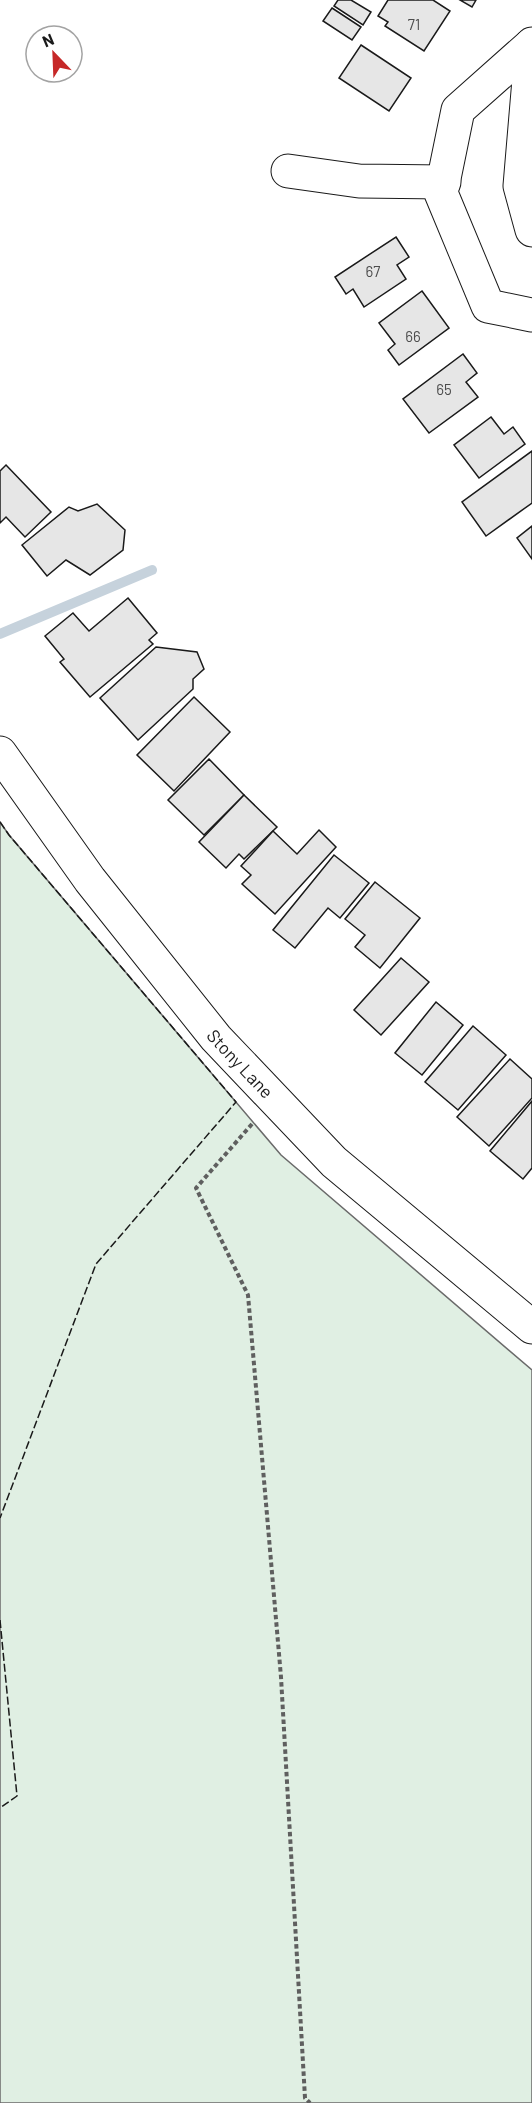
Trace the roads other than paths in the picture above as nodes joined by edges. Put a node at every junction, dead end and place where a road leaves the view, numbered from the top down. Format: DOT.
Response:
graph roads {
  1 [pos="531,45"];
  2 [pos="288,171"];
  3 [pos="444,182"];
  4 [pos="532,230"];
  5 [pos="532,315"];
  6 [pos="0,753"];
  7 [pos="532,1327"];
  1 -- 3 [label="main road"];
  1 -- 4 [label="main road"];
  2 -- 3 [label="main road"];
  3 -- 5 [label="main road"];
  6 -- 7 [label="main road, Stony Lane"];
}
